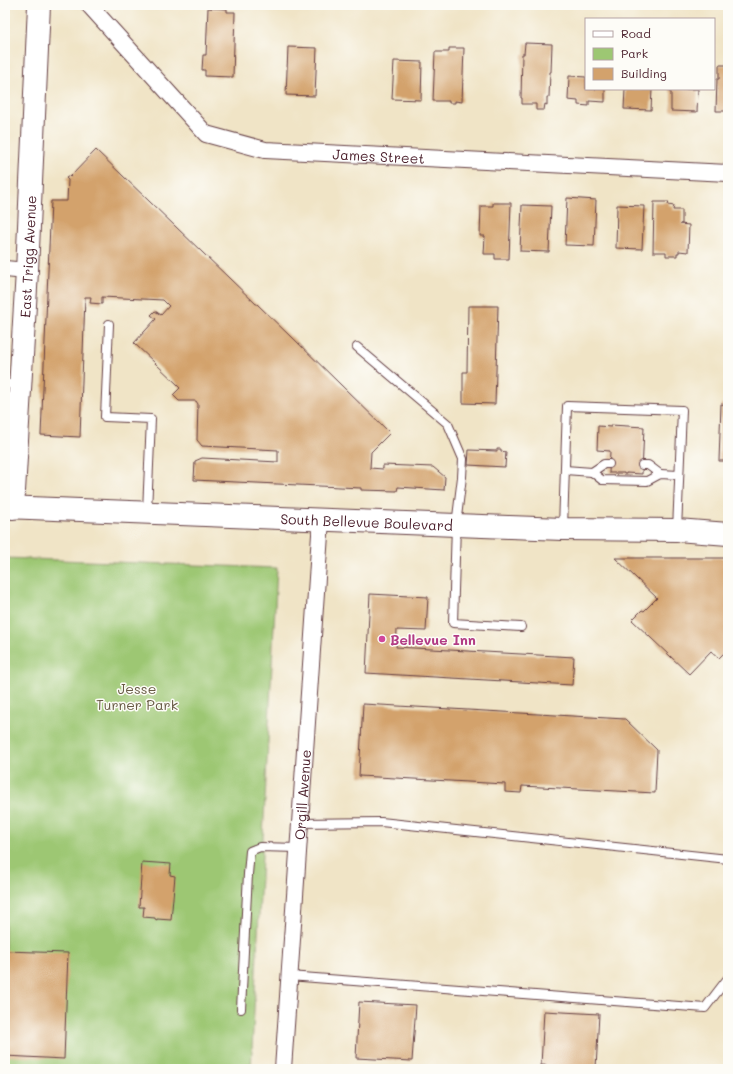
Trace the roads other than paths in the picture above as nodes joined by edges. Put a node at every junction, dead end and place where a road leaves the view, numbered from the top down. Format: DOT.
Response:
graph roads {
  1 [pos="39,5"];
  2 [pos="89,5"];
  3 [pos="728,173"];
  4 [pos="5,269"];
  5 [pos="27,271"];
  6 [pos="109,324"];
  7 [pos="356,347"];
  8 [pos="13,384"];
  9 [pos="609,464"];
  10 [pos="642,465"];
  11 [pos="565,470"];
  12 [pos="592,472"];
  13 [pos="660,474"];
  14 [pos="679,475"];
  15 [pos="9,508"];
  16 [pos="147,514"];
  17 [pos="321,520"];
  18 [pos="456,526"];
  19 [pos="563,529"];
  20 [pos="677,530"];
  21 [pos="728,534"];
  22 [pos="521,627"];
  23 [pos="300,823"];
  24 [pos="298,848"];
  25 [pos="728,859"];
  26 [pos="289,976"];
  27 [pos="728,978"];
  28 [pos="241,1009"];
  29 [pos="283,1069"];
  1 -- 5 [label="main road, East Trigg Avenue"];
  2 -- 3 [label="street, James Street"];
  4 -- 5 [label="street"];
  5 -- 8 [label="main road, East Trigg Avenue"];
  6 -- 16 [label="lane"];
  7 -- 18 [label="lane"];
  8 -- 15 [label="main road, East Trigg Avenue"];
  9 -- 12 [label="lane"];
  10 -- 13 [label="lane"];
  11 -- 12 [label="lane"];
  11 -- 14 [label="lane"];
  11 -- 19 [label="lane"];
  12 -- 13 [label="lane"];
  13 -- 14 [label="lane"];
  14 -- 20 [label="lane"];
  15 -- 16 [label="main road, South Bellevue Boulevard"];
  16 -- 17 [label="main road, South Bellevue Boulevard"];
  17 -- 18 [label="main road, South Bellevue Boulevard"];
  17 -- 23 [label="street, Orgill Avenue"];
  18 -- 19 [label="main road, South Bellevue Boulevard"];
  18 -- 22 [label="lane"];
  19 -- 20 [label="main road, South Bellevue Boulevard"];
  20 -- 21 [label="main road, South Bellevue Boulevard"];
  23 -- 24 [label="street, Orgill Avenue"];
  23 -- 25 [label="lane"];
  24 -- 26 [label="street, Orgill Avenue"];
  24 -- 28 [label="lane"];
  26 -- 27 [label="lane"];
  26 -- 29 [label="street, Orgill Avenue"];
}
